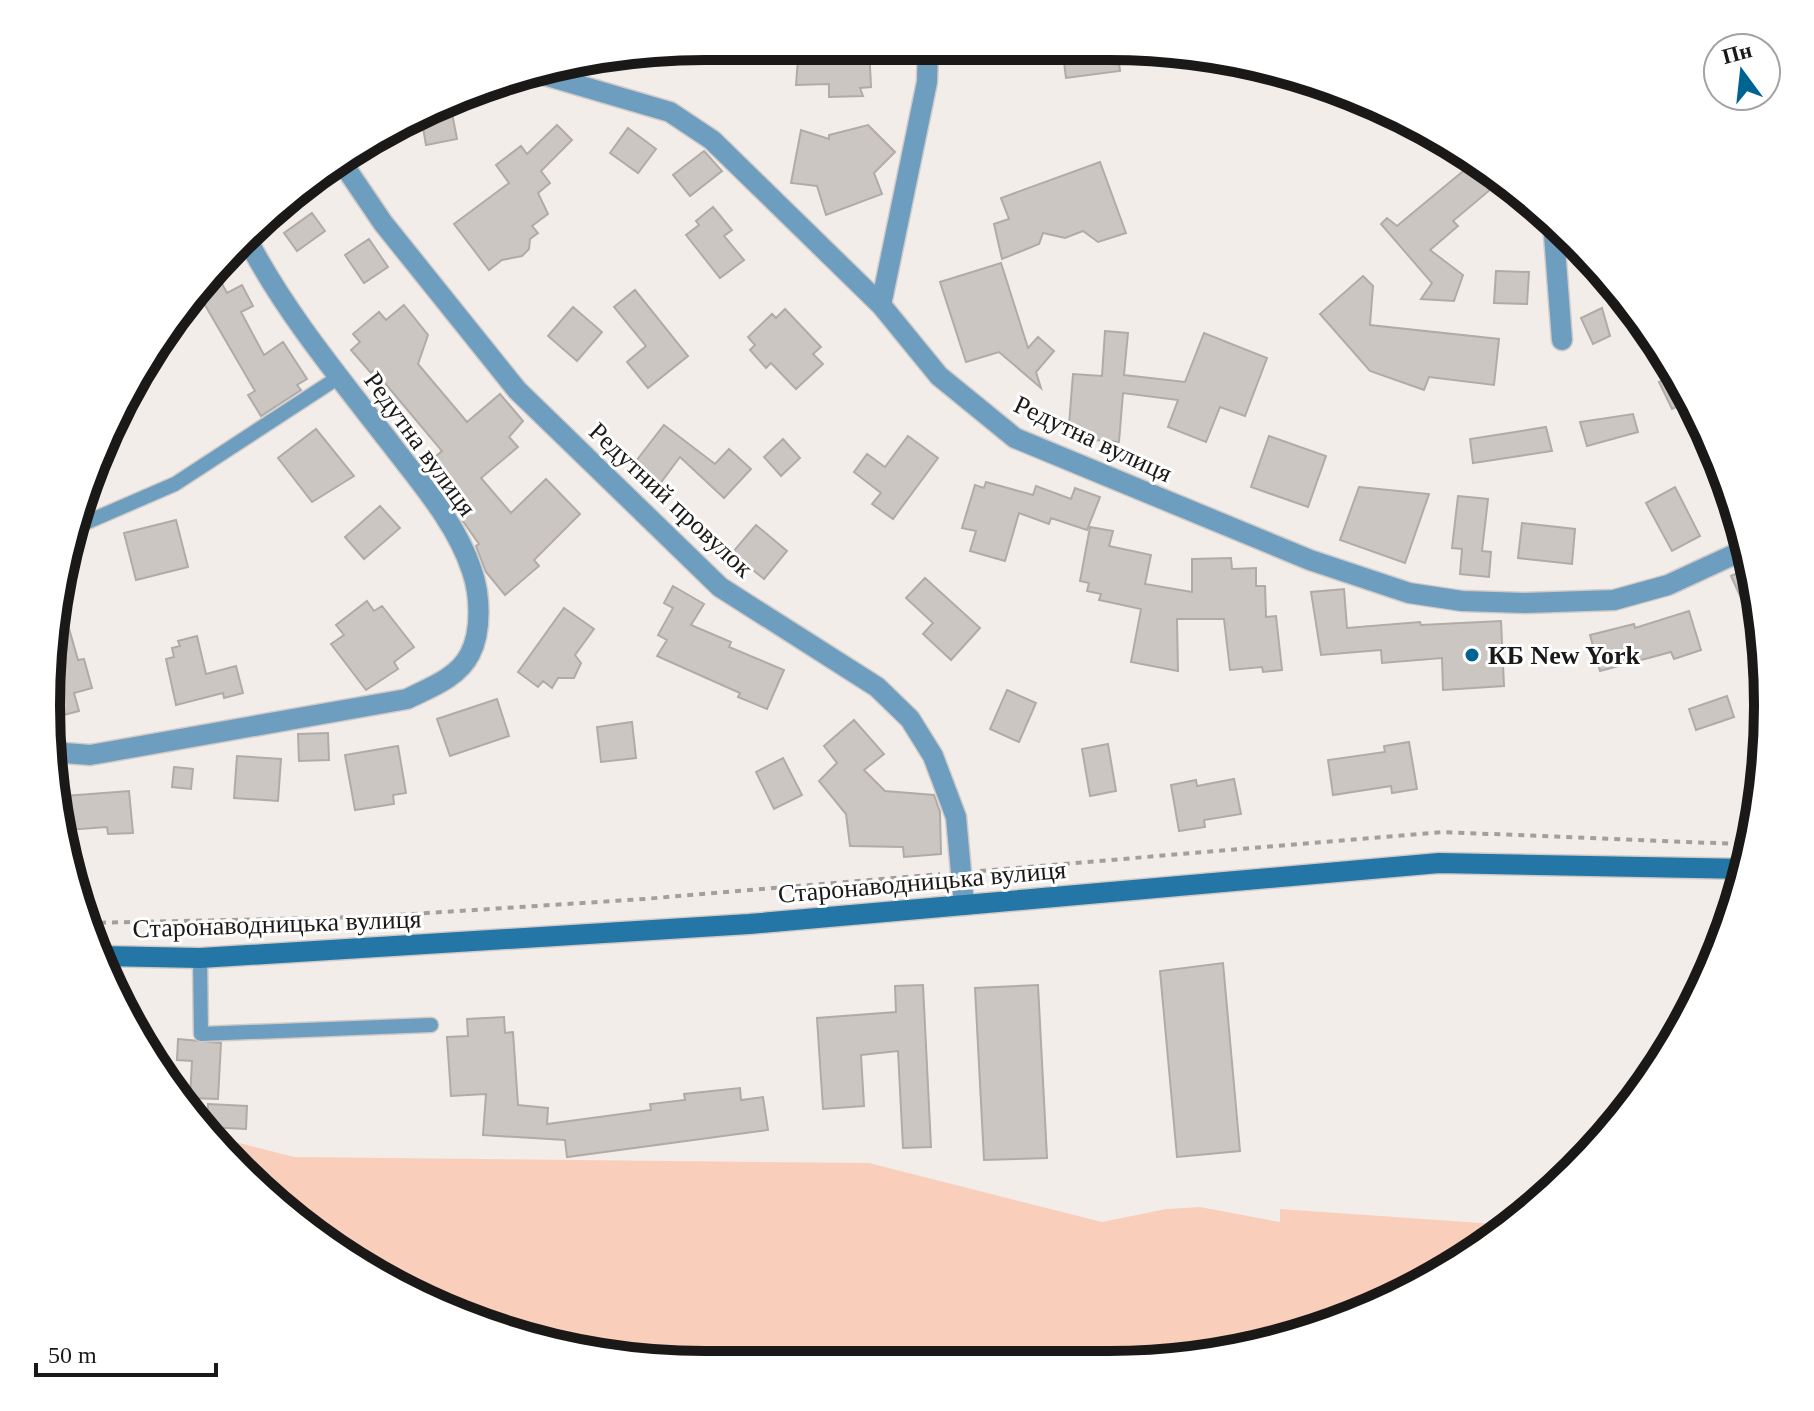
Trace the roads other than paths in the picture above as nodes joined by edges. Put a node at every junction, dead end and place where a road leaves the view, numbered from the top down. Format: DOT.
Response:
graph roads {
  1 [pos="928,60"];
  2 [pos="556,78"];
  3 [pos="347,169"];
  4 [pos="1554,239"];
  5 [pos="252,246"];
  6 [pos="881,305"];
  7 [pos="1562,340"];
  8 [pos="339,377"];
  9 [pos="87,522"];
  10 [pos="1736,554"];
  11 [pos="62,753"];
  12 [pos="1733,869"];
  13 [pos="964,905"];
  14 [pos="111,956"];
  15 [pos="200,958"];
  16 [pos="431,1025"];
  1 -- 6 [label="street"];
  2 -- 6 [label="street, Редутна вулиця"];
  3 -- 13 [label="street, Редутний провулок"];
  4 -- 7 [label="street"];
  5 -- 8 [label="street, Редутна вулиця"];
  6 -- 10 [label="street, Редутна вулиця"];
  8 -- 9 [label="lane"];
  8 -- 11 [label="street, Редутна вулиця"];
  12 -- 13 [label="main road, Старонаводницька вулиця"];
  13 -- 15 [label="main road, Старонаводницька вулиця"];
  14 -- 15 [label="main road, Старонаводницька вулиця"];
  15 -- 16 [label="lane"];
}
